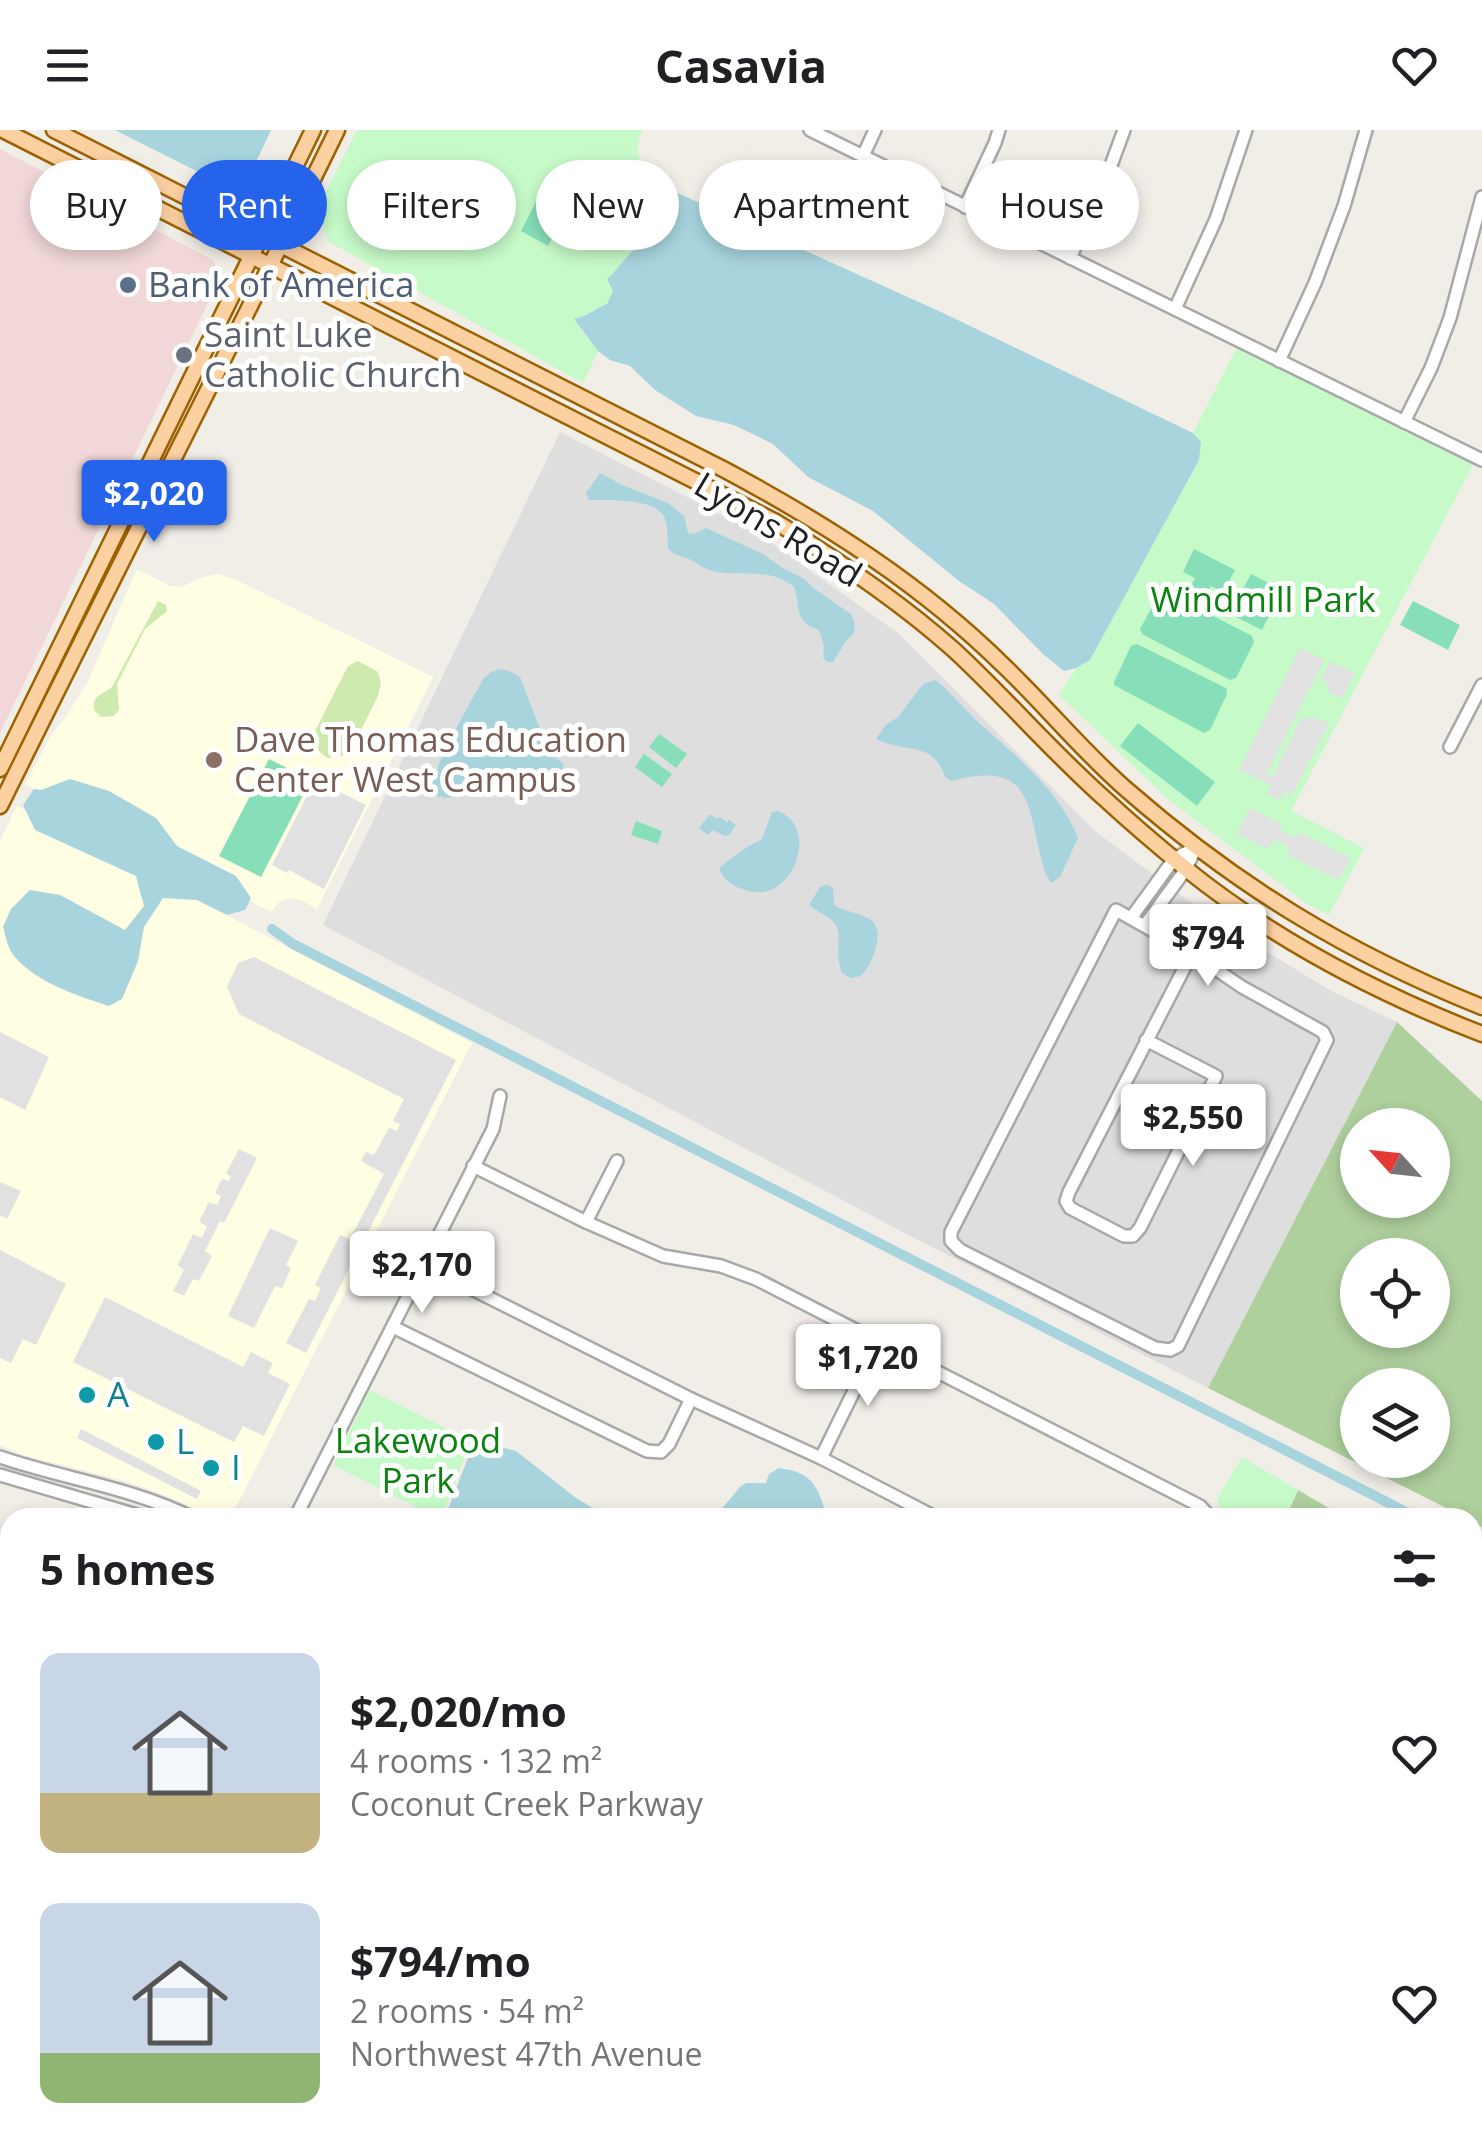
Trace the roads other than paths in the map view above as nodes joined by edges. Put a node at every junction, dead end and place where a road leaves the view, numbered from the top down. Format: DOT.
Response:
graph roads {
  1 [pos="3,130"];
  2 [pos="54,130"];
  3 [pos="313,130"];
  4 [pos="336,130"];
  5 [pos="810,130"];
  6 [pos="875,130"];
  7 [pos="999,130"];
  8 [pos="1124,130"];
  9 [pos="1246,130"];
  10 [pos="1366,130"];
  11 [pos="863,156"];
  12 [pos="299,160"];
  13 [pos="322,160"];
  14 [pos="988,160"];
  15 [pos="182,195"];
  16 [pos="1482,197"];
  17 [pos="965,207"];
  18 [pos="255,250"];
  19 [pos="278,250"];
  20 [pos="291,250"];
  21 [pos="1054,250"];
  22 [pos="252,256"];
  23 [pos="1070,258"];
  24 [pos="271,265"];
  25 [pos="1175,309"];
  26 [pos="1279,360"];
  27 [pos="1404,422"];
  28 [pos="1482,460"];
  29 [pos="1482,685"];
  30 [pos="1450,748"];
  31 [pos="0,770"];
  32 [pos="0,806"];
  33 [pos="1196,847"];
  34 [pos="1180,864"];
  35 [pos="1131,918"];
  36 [pos="1145,925"];
  37 [pos="1192,953"];
  38 [pos="1482,1007"];
  39 [pos="1482,1034"];
  40 [pos="1146,1040"];
  41 [pos="500,1096"];
  42 [pos="616,1161"];
  43 [pos="473,1166"];
  44 [pos="586,1222"];
  45 [pos="424,1265"];
  46 [pos="393,1327"];
  47 [pos="878,1342"];
  48 [pos="691,1399"];
  49 [pos="0,1456"];
  50 [pos="820,1458"];
  51 [pos="0,1475"];
  52 [pos="113,1508"];
  53 [pos="170,1508"];
  54 [pos="300,1508"];
  55 [pos="918,1508"];
  56 [pos="1202,1508"];
  1 -- 22 [label="main road, Lyons Road"];
  2 -- 15 [label="main road, Lyons Road"];
  3 -- 12 [label="main road"];
  4 -- 13 [label="main road"];
  5 -- 11 [label="street"];
  6 -- 11 [label="street"];
  7 -- 14 [label="street"];
  8 -- 23 [label="street"];
  9 -- 25 [label="street"];
  10 -- 26 [label="street"];
  11 -- 17 [label="street"];
  16 -- 27 [label="street"];
  18 -- 22 [label="main road"];
  19 -- 24 [label="main road"];
  20 -- 33 [label="main road, Lyons Road"];
  21 -- 23 [label="street"];
  22 -- 24 [label="main road, Lyons Road"];
  22 -- 31 [label="main road"];
  23 -- 25 [label="street"];
  24 -- 32 [label="main road"];
  24 -- 34 [label="main road, Lyons Road"];
  25 -- 26 [label="street"];
  26 -- 27 [label="street"];
  27 -- 28 [label="street"];
  29 -- 30 [label="street"];
  33 -- 34 [label="street"];
  33 -- 38 [label="main road, Lyons Road"];
  34 -- 35 [label="street"];
  34 -- 36 [label="street"];
  34 -- 39 [label="main road, Lyons Road"];
  35 -- 36 [label="street"];
  35 -- 37 [label="street"];
  36 -- 37 [label="street"];
  37 -- 40 [label="street"];
  40 -- 40 [label="street"];
  41 -- 43 [label="street"];
  42 -- 44 [label="street"];
  43 -- 44 [label="street"];
  43 -- 45 [label="street"];
  44 -- 47 [label="street"];
  45 -- 46 [label="street"];
  45 -- 48 [label="street"];
  46 -- 48 [label="street"];
  46 -- 54 [label="street"];
  47 -- 50 [label="street"];
  47 -- 56 [label="street"];
  48 -- 50 [label="street"];
  49 -- 53 [label="street"];
  50 -- 55 [label="street"];
  51 -- 52 [label="street"];
}
